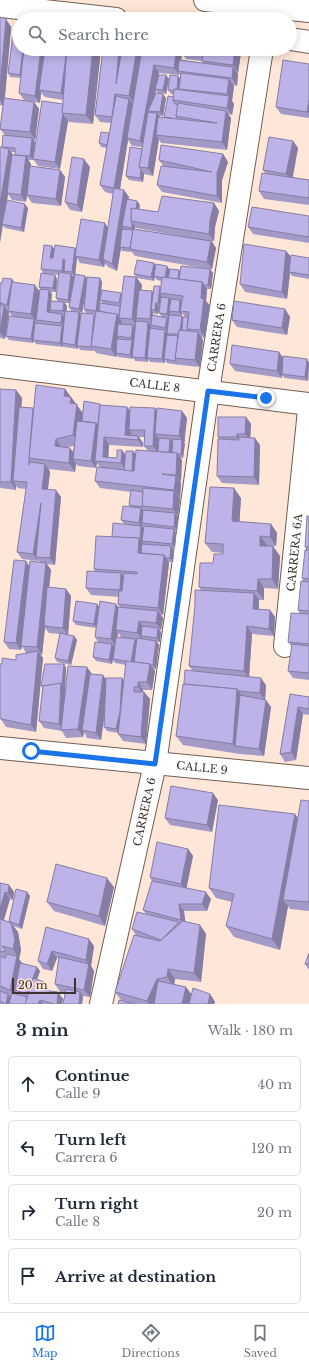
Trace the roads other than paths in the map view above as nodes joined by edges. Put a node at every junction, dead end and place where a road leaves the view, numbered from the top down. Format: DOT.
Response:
graph roads {
  1 [pos="205,0"];
  2 [pos="0,6"];
  3 [pos="268,8"];
  4 [pos="309,11"];
  5 [pos="54,12"];
  6 [pos="297,40"];
  7 [pos="309,42"];
  8 [pos="261,56"];
  9 [pos="0,366"];
  10 [pos="208,391"];
  11 [pos="309,404"];
  12 [pos="309,410"];
  13 [pos="285,646"];
  14 [pos="0,748"];
  15 [pos="155,764"];
  16 [pos="309,778"];
  17 [pos="101,1004"];
  1 -- 3 [label="street"];
  2 -- 5 [label="street"];
  3 -- 4 [label="street"];
  6 -- 7 [label="street"];
  8 -- 10 [label="street, CARRERA 6"];
  9 -- 10 [label="street, CALLE 8"];
  10 -- 11 [label="street, CALLE 8"];
  10 -- 15 [label="street, CARRERA 6"];
  12 -- 13 [label="street, CARRERA 6A"];
  14 -- 15 [label="street, CALLE 9"];
  15 -- 16 [label="street, CALLE 9"];
  15 -- 17 [label="street, CARRERA 6"];
}
